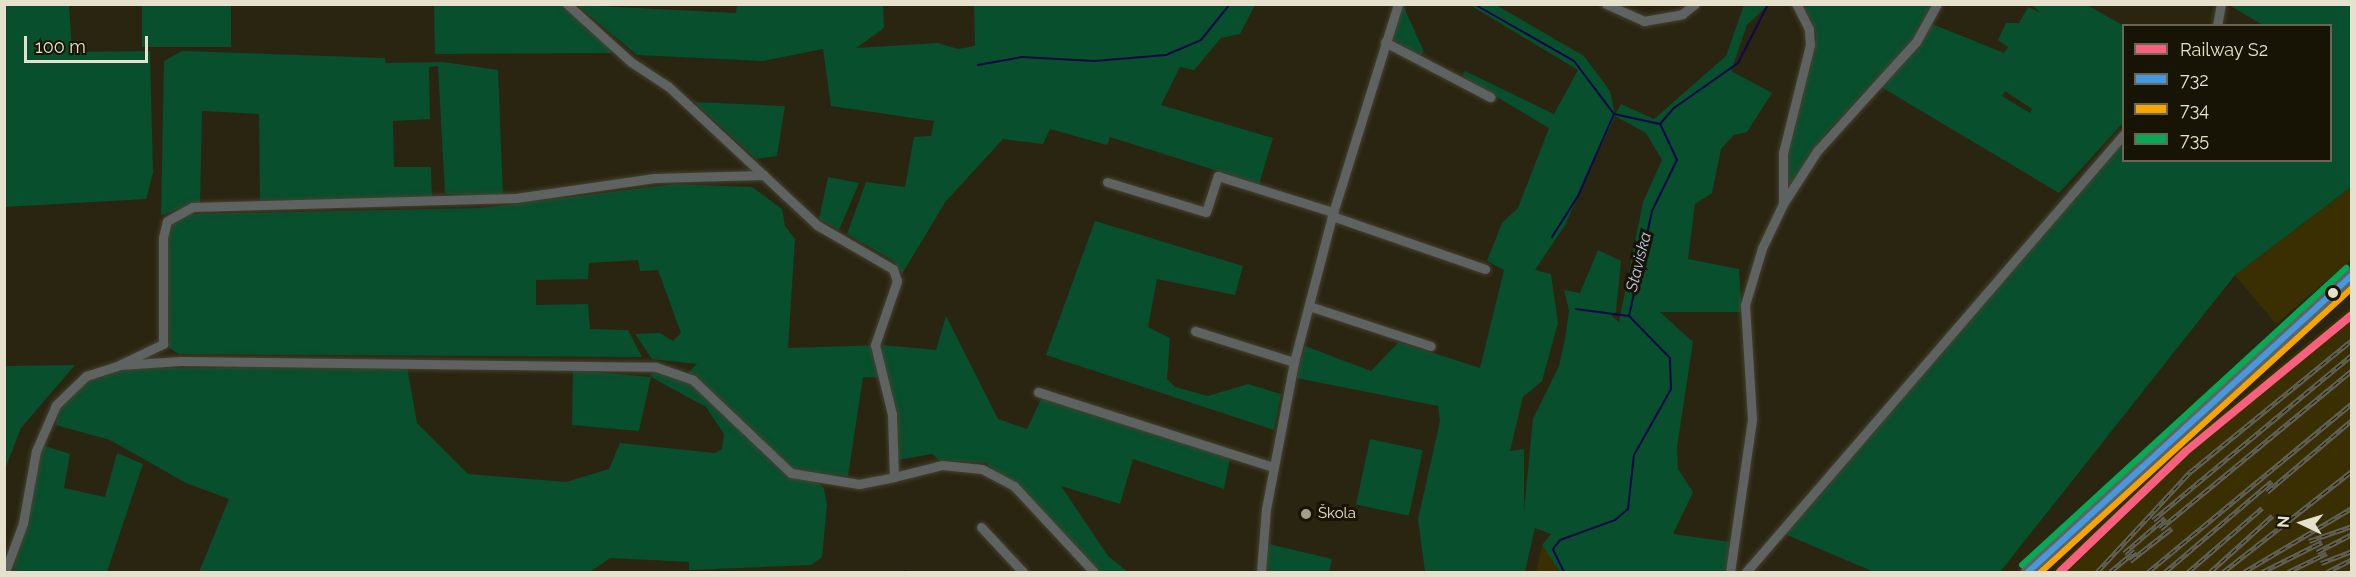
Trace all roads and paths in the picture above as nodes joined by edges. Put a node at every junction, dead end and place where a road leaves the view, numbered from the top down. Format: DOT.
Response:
graph roads {
  1 [pos="567,4"];
  2 [pos="1398,4"];
  3 [pos="1606,4"];
  4 [pos="1695,4"];
  5 [pos="1796,4"];
  6 [pos="1937,4"];
  7 [pos="2221,4"];
  8 [pos="2217,24"];
  9 [pos="1385,42"];
  10 [pos="1490,97"];
  11 [pos="2122,136"];
  12 [pos="764,175"];
  13 [pos="1107,182"];
  14 [pos="1783,204"];
  15 [pos="1332,214"];
  16 [pos="1485,269"];
  17 [pos="2352,274"];
  18 [pos="1309,306"];
  19 [pos="1195,331"];
  20 [pos="1431,345"];
  21 [pos="1294,362"];
  22 [pos="119,365"];
  23 [pos="1038,392"];
  24 [pos="1273,467"];
  25 [pos="894,477"];
  26 [pos="981,527"];
  27 [pos="5,573"];
  28 [pos="1023,573"];
  29 [pos="1094,573"];
  30 [pos="1261,573"];
  31 [pos="1730,573"];
  32 [pos="1746,573"];
  33 [pos="2028,573"];
  1 -- 12 [label="street"];
  2 -- 9 [label="street"];
  3 -- 4 [label="street"];
  5 -- 14 [label="street"];
  6 -- 14 [label="street"];
  7 -- 8 [label="street"];
  9 -- 10 [label="street"];
  9 -- 15 [label="street"];
  11 -- 32 [label="street"];
  12 -- 22 [label="street"];
  12 -- 25 [label="street"];
  13 -- 15 [label="street"];
  14 -- 31 [label="street"];
  15 -- 16 [label="street"];
  15 -- 18 [label="street"];
  17 -- 33 [label="main road"];
  18 -- 20 [label="street"];
  18 -- 21 [label="street"];
  19 -- 21 [label="street"];
  21 -- 24 [label="street"];
  22 -- 25 [label="street"];
  22 -- 27 [label="street"];
  23 -- 24 [label="street"];
  24 -- 30 [label="street"];
  25 -- 29 [label="street"];
  26 -- 28 [label="street"];
}
